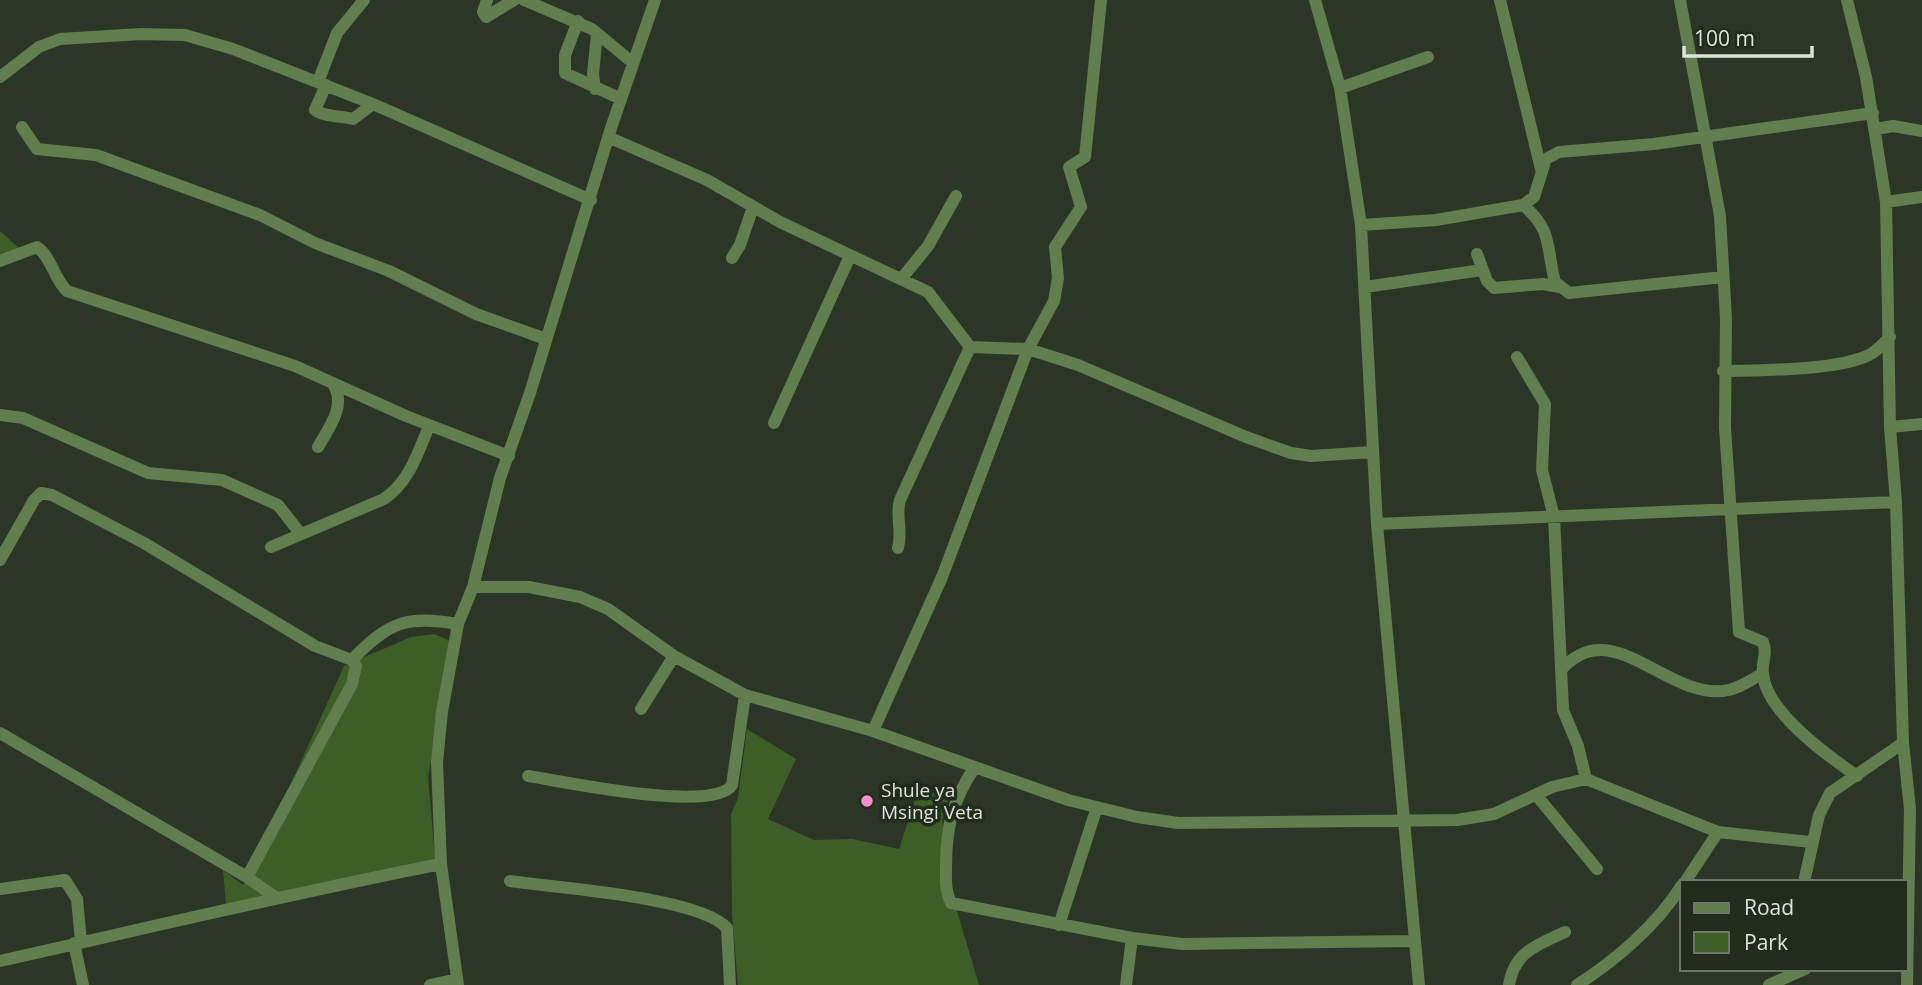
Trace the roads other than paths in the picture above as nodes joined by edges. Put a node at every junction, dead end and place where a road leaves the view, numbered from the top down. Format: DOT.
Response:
graph roads {
  1 [pos="364,0"];
  2 [pos="487,0"];
  3 [pos="514,0"];
  4 [pos="524,0"];
  5 [pos="655,0"];
  6 [pos="1101,0"];
  7 [pos="1315,0"];
  8 [pos="1500,0"];
  9 [pos="1680,0"];
  10 [pos="1847,0"];
  11 [pos="578,21"];
  12 [pos="597,34"];
  13 [pos="1428,57"];
  14 [pos="633,63"];
  15 [pos="0,77"];
  16 [pos="322,84"];
  17 [pos="1340,88"];
  18 [pos="595,89"];
  19 [pos="621,99"];
  20 [pos="373,104"];
  21 [pos="1873,113"];
  22 [pos="22,127"];
  23 [pos="1876,129"];
  24 [pos="1922,131"];
  25 [pos="1705,135"];
  26 [pos="608,137"];
  27 [pos="1541,169"];
  28 [pos="956,196"];
  29 [pos="1922,197"];
  30 [pos="591,200"];
  31 [pos="1886,202"];
  32 [pos="1522,205"];
  33 [pos="753,207"];
  34 [pos="1361,225"];
  35 [pos="1477,254"];
  36 [pos="850,256"];
  37 [pos="732,258"];
  38 [pos="0,261"];
  39 [pos="1482,270"];
  40 [pos="1723,277"];
  41 [pos="902,278"];
  42 [pos="1365,287"];
  43 [pos="1560,287"];
  44 [pos="1890,337"];
  45 [pos="546,339"];
  46 [pos="970,347"];
  47 [pos="1028,349"];
  48 [pos="1517,357"];
  49 [pos="1865,357"];
  50 [pos="1888,365"];
  51 [pos="1723,371"];
  52 [pos="333,384"];
  53 [pos="357,395"];
  54 [pos="338,409"];
  55 [pos="0,415"];
  56 [pos="774,423"];
  57 [pos="1922,424"];
  58 [pos="429,426"];
  59 [pos="1890,427"];
  60 [pos="318,447"];
  61 [pos="1373,452"];
  62 [pos="509,456"];
  63 [pos="1896,502"];
  64 [pos="1730,508"];
  65 [pos="1554,517"];
  66 [pos="1377,524"];
  67 [pos="300,533"];
  68 [pos="271,547"];
  69 [pos="898,548"];
  70 [pos="0,560"];
  71 [pos="473,587"];
  72 [pos="458,624"];
  73 [pos="674,656"];
  74 [pos="352,660"];
  75 [pos="1561,670"];
  76 [pos="1762,674"];
  77 [pos="745,695"];
  78 [pos="641,709"];
  79 [pos="873,731"];
  80 [pos="0,733"];
  81 [pos="1903,743"];
  82 [pos="975,767"];
  83 [pos="528,776"];
  84 [pos="1857,776"];
  85 [pos="1586,779"];
  86 [pos="1537,796"];
  87 [pos="1097,807"];
  88 [pos="1404,819"];
  89 [pos="1718,832"];
  90 [pos="1811,842"];
  91 [pos="442,864"];
  92 [pos="1597,869"];
  93 [pos="247,877"];
  94 [pos="1686,880"];
  95 [pos="1804,880"];
  96 [pos="510,881"];
  97 [pos="1680,888"];
  98 [pos="0,889"];
  99 [pos="275,897"];
  100 [pos="1059,925"];
  101 [pos="1565,932"];
  102 [pos="1132,939"];
  103 [pos="1414,941"];
  104 [pos="77,942"];
  105 [pos="1908,956"];
  106 [pos="0,961"];
  107 [pos="1800,971"];
  108 [pos="457,982"];
  109 [pos="83,985"];
  110 [pos="430,985"];
  111 [pos="730,985"];
  112 [pos="1126,985"];
  113 [pos="1419,985"];
  114 [pos="1509,985"];
  115 [pos="1577,985"];
  116 [pos="1769,985"];
  1 -- 16 [label="street"];
  2 -- 3 [label="street"];
  4 -- 11 [label="street"];
  5 -- 14 [label="street"];
  6 -- 47 [label="street"];
  7 -- 17 [label="street"];
  8 -- 27 [label="street"];
  9 -- 25 [label="street"];
  10 -- 21 [label="street"];
  11 -- 12 [label="street"];
  11 -- 18 [label="street"];
  12 -- 14 [label="street"];
  12 -- 18 [label="street"];
  13 -- 17 [label="street"];
  14 -- 19 [label="street"];
  15 -- 16 [label="street"];
  16 -- 20 [label="street"];
  16 -- 20 [label="street"];
  17 -- 34 [label="street"];
  18 -- 19 [label="street"];
  19 -- 26 [label="street"];
  20 -- 30 [label="street"];
  21 -- 23 [label="street"];
  21 -- 25 [label="street"];
  22 -- 45 [label="street"];
  23 -- 24 [label="street"];
  23 -- 31 [label="street"];
  25 -- 27 [label="street"];
  25 -- 40 [label="street"];
  26 -- 30 [label="street"];
  26 -- 33 [label="street"];
  27 -- 32 [label="street"];
  28 -- 41 [label="street"];
  29 -- 31 [label="street"];
  30 -- 45 [label="street"];
  31 -- 44 [label="street"];
  32 -- 34 [label="street"];
  32 -- 43 [label="street"];
  33 -- 36 [label="street"];
  33 -- 37 [label="street"];
  34 -- 42 [label="street"];
  35 -- 39 [label="street"];
  36 -- 41 [label="street"];
  36 -- 56 [label="street"];
  38 -- 52 [label="street"];
  39 -- 42 [label="street"];
  39 -- 43 [label="street"];
  40 -- 43 [label="street"];
  40 -- 51 [label="street"];
  41 -- 46 [label="street"];
  42 -- 61 [label="street"];
  44 -- 49 [label="street"];
  44 -- 50 [label="street"];
  45 -- 62 [label="street"];
  46 -- 47 [label="street"];
  46 -- 69 [label="street"];
  47 -- 61 [label="street"];
  47 -- 79 [label="street"];
  48 -- 65 [label="street"];
  49 -- 50 [label="street"];
  49 -- 51 [label="street"];
  50 -- 59 [label="street"];
  51 -- 64 [label="street"];
  52 -- 53 [label="street"];
  52 -- 54 [label="street"];
  53 -- 54 [label="street"];
  53 -- 58 [label="street"];
  54 -- 60 [label="street"];
  55 -- 67 [label="street"];
  57 -- 59 [label="street"];
  58 -- 62 [label="street"];
  58 -- 67 [label="street"];
  59 -- 63 [label="street"];
  61 -- 66 [label="street"];
  62 -- 71 [label="street"];
  63 -- 64 [label="street"];
  63 -- 81 [label="street"];
  64 -- 65 [label="street"];
  64 -- 76 [label="street"];
  65 -- 66 [label="street"];
  65 -- 75 [label="street"];
  66 -- 88 [label="street"];
  67 -- 68 [label="street"];
  70 -- 74 [label="street"];
  71 -- 72 [label="street"];
  71 -- 73 [label="street"];
  72 -- 74 [label="street"];
  72 -- 91 [label="street"];
  73 -- 77 [label="street"];
  73 -- 78 [label="street"];
  74 -- 93 [label="street"];
  75 -- 76 [label="street"];
  75 -- 85 [label="street"];
  76 -- 84 [label="street"];
  77 -- 79 [label="street"];
  77 -- 83 [label="street"];
  79 -- 82 [label="street"];
  80 -- 93 [label="street"];
  81 -- 84 [label="street"];
  81 -- 105 [label="street"];
  82 -- 87 [label="street"];
  82 -- 100 [label="street"];
  84 -- 90 [label="street"];
  85 -- 86 [label="street"];
  85 -- 89 [label="street"];
  86 -- 88 [label="street"];
  86 -- 92 [label="street"];
  87 -- 88 [label="street"];
  87 -- 100 [label="street"];
  88 -- 103 [label="street"];
  89 -- 90 [label="street"];
  89 -- 94 [label="street"];
  90 -- 95 [label="street"];
  91 -- 99 [label="street"];
  91 -- 108 [label="street"];
  93 -- 99 [label="street"];
  96 -- 111 [label="street"];
  97 -- 115 [label="street"];
  98 -- 104 [label="street"];
  99 -- 104 [label="street"];
  100 -- 102 [label="street"];
  101 -- 114 [label="street"];
  102 -- 103 [label="street"];
  102 -- 112 [label="street"];
  103 -- 113 [label="street"];
  104 -- 106 [label="street"];
  104 -- 109 [label="street"];
  107 -- 116 [label="street"];
  108 -- 110 [label="street"];
}
